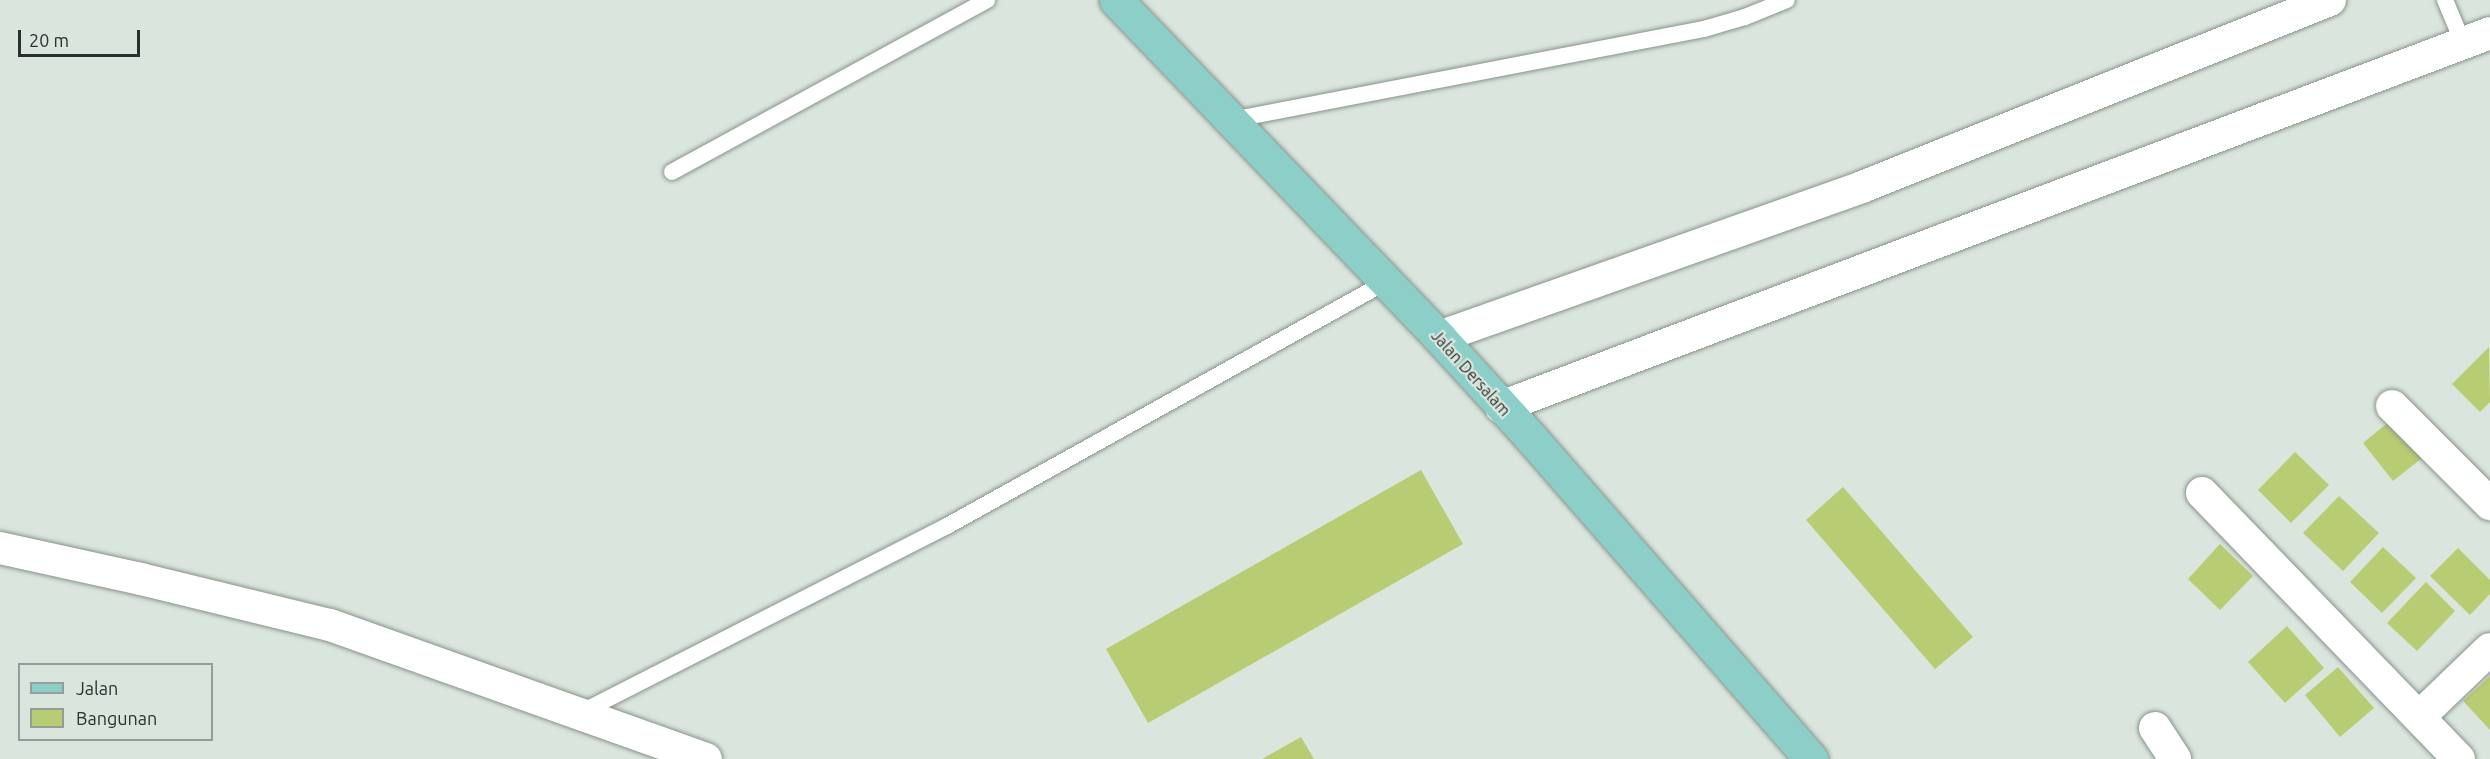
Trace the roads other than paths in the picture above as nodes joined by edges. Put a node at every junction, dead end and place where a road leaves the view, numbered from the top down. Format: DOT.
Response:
graph roads {
  1 [pos="987,0"];
  2 [pos="1116,0"];
  3 [pos="1787,0"];
  4 [pos="2330,0"];
  5 [pos="2445,0"];
  6 [pos="2476,38"];
  7 [pos="1231,120"];
  8 [pos="672,172"];
  9 [pos="1386,282"];
  10 [pos="1439,337"];
  11 [pos="2392,406"];
  12 [pos="1501,407"];
  13 [pos="2202,493"];
  14 [pos="2490,504"];
  15 [pos="0,548"];
  16 [pos="2490,649"];
  17 [pos="578,714"];
  18 [pos="2419,717"];
  19 [pos="2155,728"];
  20 [pos="706,759"];
  21 [pos="1810,759"];
  22 [pos="2175,759"];
  23 [pos="2459,759"];
  1 -- 8 [label="lane"];
  2 -- 7 [label="main road, Jalan Dersalam"];
  3 -- 7 [label="lane"];
  4 -- 10 [label="street"];
  5 -- 6 [label="lane"];
  6 -- 12 [label="street"];
  7 -- 9 [label="main road, Jalan Dersalam"];
  9 -- 10 [label="main road, Jalan Dersalam"];
  9 -- 17 [label="lane"];
  10 -- 12 [label="main road, Jalan Dersalam"];
  11 -- 14 [label="street"];
  12 -- 21 [label="main road, Jalan Dersalam"];
  13 -- 18 [label="street"];
  15 -- 17 [label="street"];
  16 -- 18 [label="street"];
  17 -- 20 [label="street"];
  18 -- 23 [label="street"];
  19 -- 22 [label="street"];
}
